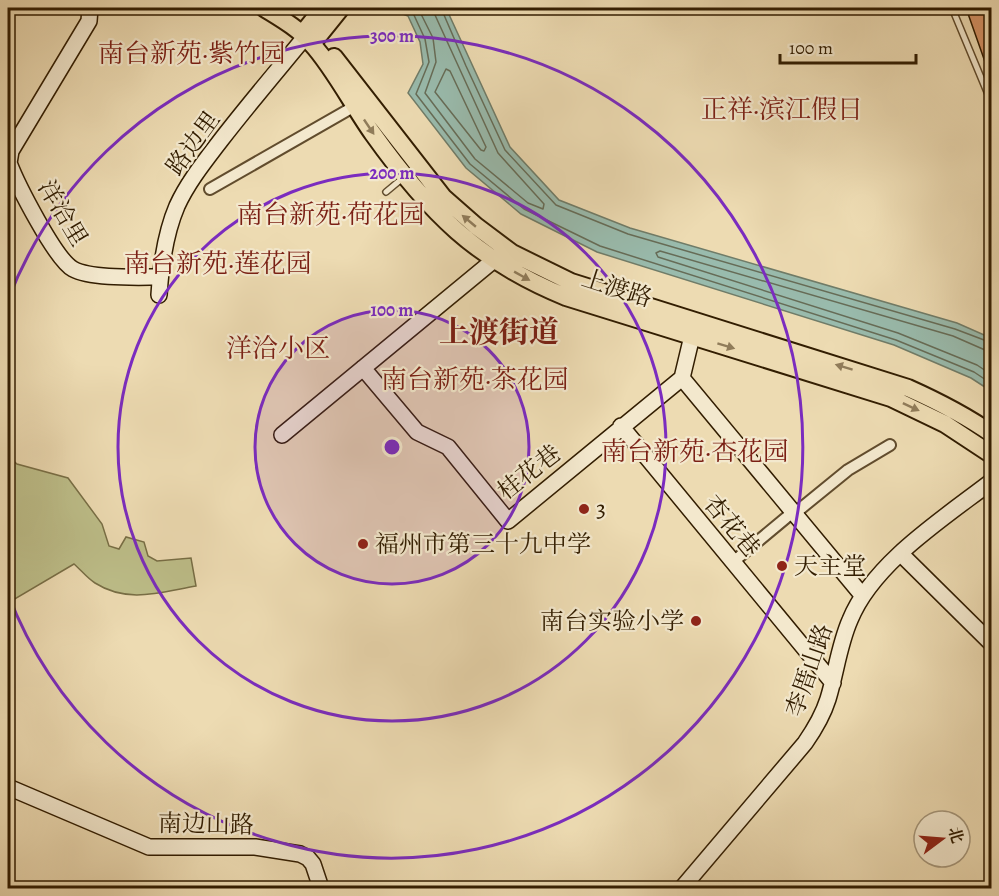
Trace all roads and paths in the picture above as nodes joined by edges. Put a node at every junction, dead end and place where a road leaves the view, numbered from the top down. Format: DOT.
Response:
graph roads {
  1 [pos="90,8"];
  2 [pos="264,8"];
  3 [pos="282,8"];
  4 [pos="323,8"];
  5 [pos="341,8"];
  6 [pos="952,8"];
  7 [pos="309,36"];
  8 [pos="992,104"];
  9 [pos="355,106"];
  10 [pos="405,176"];
  11 [pos="210,189"];
  12 [pos="386,192"];
  13 [pos="494,260"];
  14 [pos="160,277"];
  15 [pos="159,295"];
  16 [pos="693,336"];
  17 [pos="363,368"];
  18 [pos="682,378"];
  19 [pos="621,426"];
  20 [pos="992,434"];
  21 [pos="282,435"];
  22 [pos="890,445"];
  23 [pos="992,455"];
  24 [pos="992,481"];
  25 [pos="794,513"];
  26 [pos="901,554"];
  27 [pos="733,562"];
  28 [pos="862,596"];
  29 [pos="992,644"];
  30 [pos="833,683"];
  31 [pos="8,787"];
  32 [pos="321,888"];
  33 [pos="682,888"];
  1 -- 14 [label="street, 洋洽里"];
  2 -- 7 [label="main road"];
  3 -- 7 [label="main road"];
  4 -- 7 [label="main road"];
  5 -- 7 [label="main road"];
  6 -- 8 [label="lane"];
  7 -- 9 [label="main road, 上渡路"];
  7 -- 14 [label="street, 路边里"];
  20 -- 7 [label="main road, 上渡路, one-way"];
  9 -- 10 [label="main road, 上渡路, one-way"];
  9 -- 11 [label="street"];
  10 -- 12 [label="lane"];
  10 -- 13 [label="main road, 上渡路"];
  13 -- 16 [label="main road, 上渡路, one-way"];
  13 -- 17 [label="street"];
  14 -- 15 [label="street, 路边里"];
  16 -- 18 [label="street"];
  16 -- 23 [label="main road, 上渡路, one-way"];
  17 -- 19 [label="street, 桂花巷"];
  17 -- 21 [label="street"];
  18 -- 19 [label="street, 桂花巷"];
  18 -- 25 [label="street"];
  19 -- 27 [label="street, 杏花巷"];
  22 -- 25 [label="street"];
  24 -- 26 [label="street, 李厝山路"];
  25 -- 27 [label="street"];
  25 -- 28 [label="street"];
  26 -- 28 [label="street, 李厝山路"];
  26 -- 29 [label="street"];
  27 -- 30 [label="street, 杏花巷"];
  28 -- 30 [label="street, 李厝山路"];
  30 -- 33 [label="street, 李厝山路"];
  31 -- 32 [label="street, 南边山路"];
}
